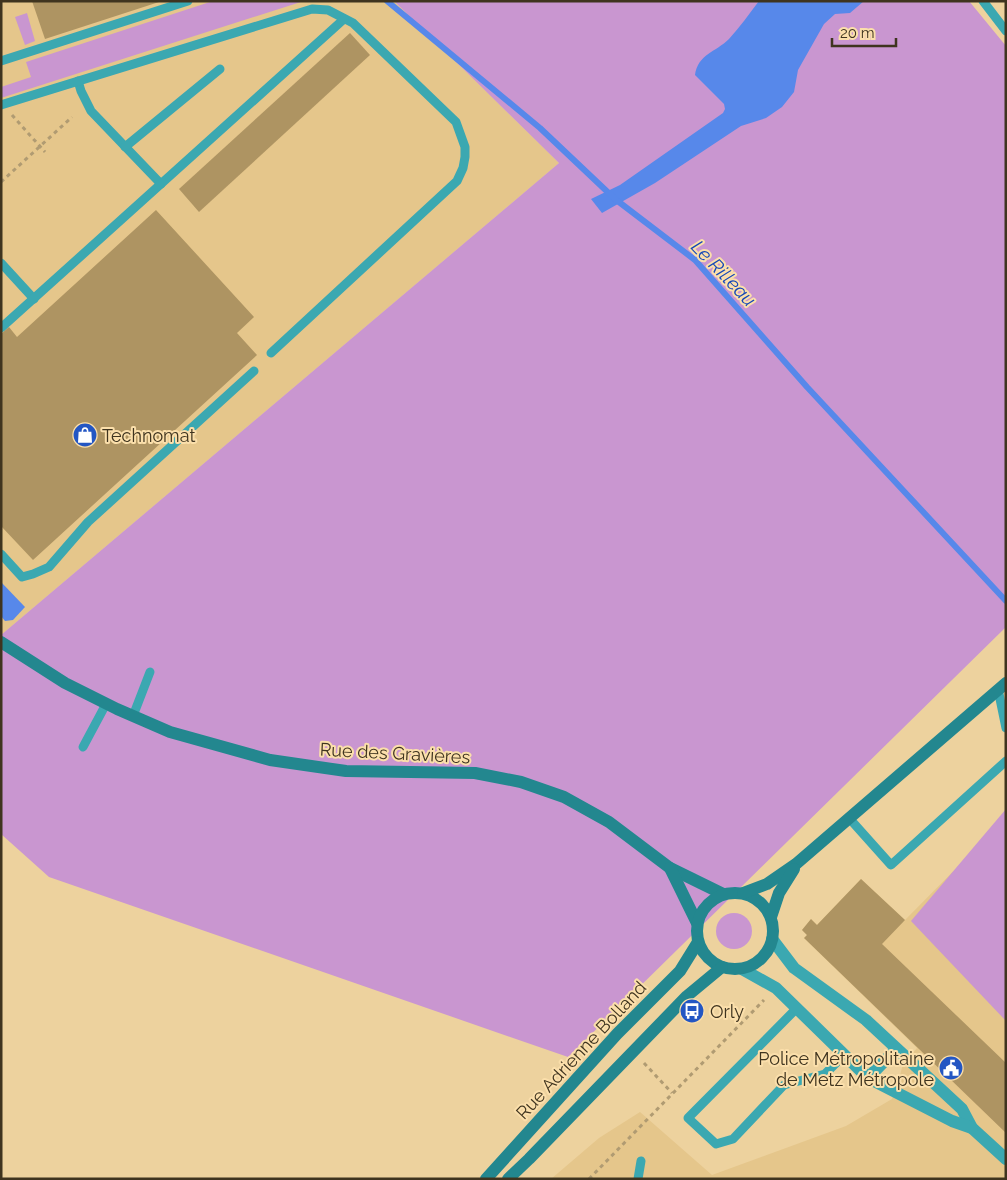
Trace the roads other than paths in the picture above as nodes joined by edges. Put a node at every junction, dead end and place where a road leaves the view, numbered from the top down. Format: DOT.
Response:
graph roads {
  1 [pos="188,1"];
  2 [pos="983,1"];
  3 [pos="344,19"];
  4 [pos="1006,30"];
  5 [pos="1,61"];
  6 [pos="220,69"];
  7 [pos="78,81"];
  8 [pos="1,105"];
  9 [pos="125,147"];
  10 [pos="161,184"];
  11 [pos="1,263"];
  12 [pos="34,299"];
  13 [pos="1,328"];
  14 [pos="271,353"];
  15 [pos="254,371"];
  16 [pos="1,554"];
  17 [pos="1,642"];
  18 [pos="150,672"];
  19 [pos="1002,686"];
  20 [pos="106,704"];
  21 [pos="133,716"];
  22 [pos="1006,728"];
  23 [pos="83,747"];
  24 [pos="1006,761"];
  25 [pos="849,818"];
  26 [pos="796,864"];
  27 [pos="670,868"];
  28 [pos="723,894"];
  29 [pos="743,894"];
  30 [pos="771,917"];
  31 [pos="697,923"];
  32 [pos="772,939"];
  33 [pos="698,942"];
  34 [pos="722,967"];
  35 [pos="742,968"];
  36 [pos="796,1009"];
  37 [pos="896,1049"];
  38 [pos="844,1055"];
  39 [pos="868,1078"];
  40 [pos="972,1128"];
  41 [pos="1006,1159"];
  42 [pos="641,1161"];
  43 [pos="486,1179"];
  44 [pos="508,1179"];
  45 [pos="638,1179"];
  1 -- 5 [label="lane"];
  2 -- 4 [label="lane"];
  3 -- 7 [label="lane"];
  3 -- 10 [label="lane"];
  3 -- 14 [label="lane"];
  6 -- 9 [label="lane"];
  7 -- 8 [label="lane"];
  7 -- 9 [label="lane"];
  9 -- 10 [label="lane"];
  10 -- 12 [label="lane"];
  11 -- 12 [label="lane"];
  12 -- 13 [label="lane"];
  15 -- 16 [label="lane"];
  17 -- 20 [label="main road, Rue des Gravières"];
  18 -- 21 [label="lane"];
  19 -- 22 [label="lane"];
  19 -- 25 [label="main road"];
  20 -- 21 [label="main road, Rue des Gravières"];
  20 -- 23 [label="lane"];
  21 -- 27 [label="main road, Rue des Gravières"];
  24 -- 25 [label="lane"];
  25 -- 26 [label="main road"];
  26 -- 29 [label="main road"];
  26 -- 30 [label="main road"];
  27 -- 28 [label="main road, Rue des Gravières"];
  27 -- 31 [label="main road, Rue des Gravières"];
  28 -- 29 [label="main road"];
  28 -- 31 [label="main road"];
  29 -- 30 [label="main road"];
  30 -- 32 [label="main road"];
  31 -- 33 [label="main road"];
  32 -- 35 [label="main road"];
  32 -- 37 [label="street"];
  33 -- 34 [label="main road"];
  33 -- 43 [label="main road, Rue Adrienne Bolland"];
  34 -- 35 [label="main road"];
  34 -- 44 [label="main road"];
  35 -- 36 [label="street"];
  36 -- 38 [label="street"];
  36 -- 38 [label="lane"];
  37 -- 39 [label="street"];
  37 -- 40 [label="street"];
  38 -- 39 [label="street"];
  39 -- 40 [label="street"];
  40 -- 41 [label="street"];
  42 -- 45 [label="lane"];
}
